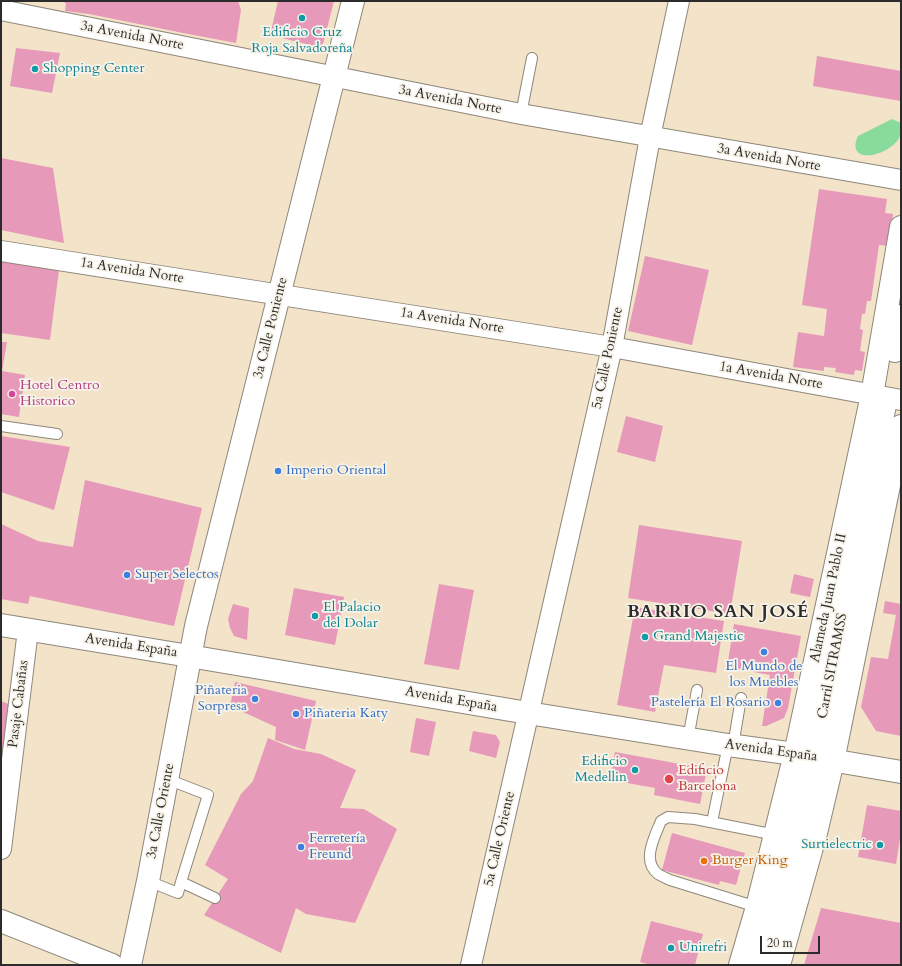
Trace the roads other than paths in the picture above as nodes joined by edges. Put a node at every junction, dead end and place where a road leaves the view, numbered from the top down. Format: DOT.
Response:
graph roads {
  1 [pos="353,1"];
  2 [pos="679,1"];
  3 [pos="1,10"];
  4 [pos="532,58"];
  5 [pos="334,77"];
  6 [pos="521,114"];
  7 [pos="650,137"];
  8 [pos="901,180"];
  9 [pos="901,227"];
  10 [pos="1,251"];
  11 [pos="280,294"];
  12 [pos="901,316"];
  13 [pos="612,347"];
  14 [pos="886,397"];
  15 [pos="1,426"];
  16 [pos="901,426"];
  17 [pos="58,434"];
  18 [pos="1,626"];
  19 [pos="28,630"];
  20 [pos="190,656"];
  21 [pos="697,690"];
  22 [pos="741,698"];
  23 [pos="528,713"];
  24 [pos="688,739"];
  25 [pos="730,745"];
  26 [pos="814,758"];
  27 [pos="901,772"];
  28 [pos="167,779"];
  29 [pos="712,822"];
  30 [pos="776,835"];
  31 [pos="1,849"];
  32 [pos="148,881"];
  33 [pos="181,882"];
  34 [pos="215,898"];
  35 [pos="757,907"];
  36 [pos="1,920"];
  37 [pos="112,965"];
  38 [pos="130,965"];
  39 [pos="471,965"];
  40 [pos="740,965"];
  41 [pos="757,965"];
  42 [pos="778,965"];
  1 -- 5 [label="main road, 3a Calle Poniente"];
  2 -- 7 [label="street, 5a Calle Poniente"];
  3 -- 5 [label="street, 3a Avenida Norte"];
  4 -- 6 [label="lane"];
  5 -- 6 [label="street, 3a Avenida Norte"];
  5 -- 11 [label="main road, 3a Calle Poniente"];
  6 -- 7 [label="street, 3a Avenida Norte"];
  7 -- 8 [label="street, 3a Avenida Norte"];
  7 -- 13 [label="street, 5a Calle Poniente"];
  9 -- 14 [label="main road"];
  10 -- 11 [label="street, 1a Avenida Norte"];
  11 -- 13 [label="street, 1a Avenida Norte"];
  11 -- 20 [label="main road, 3a Calle Poniente"];
  12 -- 14 [label="main road, Carril SITRAMSS"];
  13 -- 14 [label="street, 1a Avenida Norte"];
  13 -- 23 [label="street, 5a Calle Poniente"];
  14 -- 26 [label="main road, Carril SITRAMSS"];
  15 -- 17 [label="lane"];
  16 -- 26 [label="main road"];
  18 -- 19 [label="main road, Avenida España"];
  19 -- 20 [label="main road, Avenida España"];
  19 -- 31 [label="street, Pasaje Cabañas"];
  20 -- 23 [label="main road, Avenida España"];
  20 -- 28 [label="main road, 3a Calle Oriente"];
  21 -- 24 [label="lane"];
  22 -- 25 [label="lane"];
  23 -- 24 [label="main road, Avenida España"];
  23 -- 39 [label="street, 5a Calle Oriente"];
  24 -- 25 [label="main road, Avenida España"];
  25 -- 26 [label="main road, Avenida España"];
  25 -- 29 [label="lane"];
  26 -- 27 [label="main road, Avenida España"];
  26 -- 30 [label="main road"];
  26 -- 41 [label="main road, Carril SITRAMSS"];
  26 -- 42 [label="main road"];
  28 -- 32 [label="main road, 3a Calle Oriente"];
  28 -- 33 [label="lane"];
  29 -- 30 [label="lane"];
  29 -- 35 [label="lane"];
  30 -- 35 [label="main road"];
  32 -- 33 [label="lane"];
  32 -- 38 [label="main road, 3a Calle Oriente"];
  33 -- 34 [label="lane"];
  35 -- 40 [label="main road"];
  36 -- 37 [label="main road"];
}
